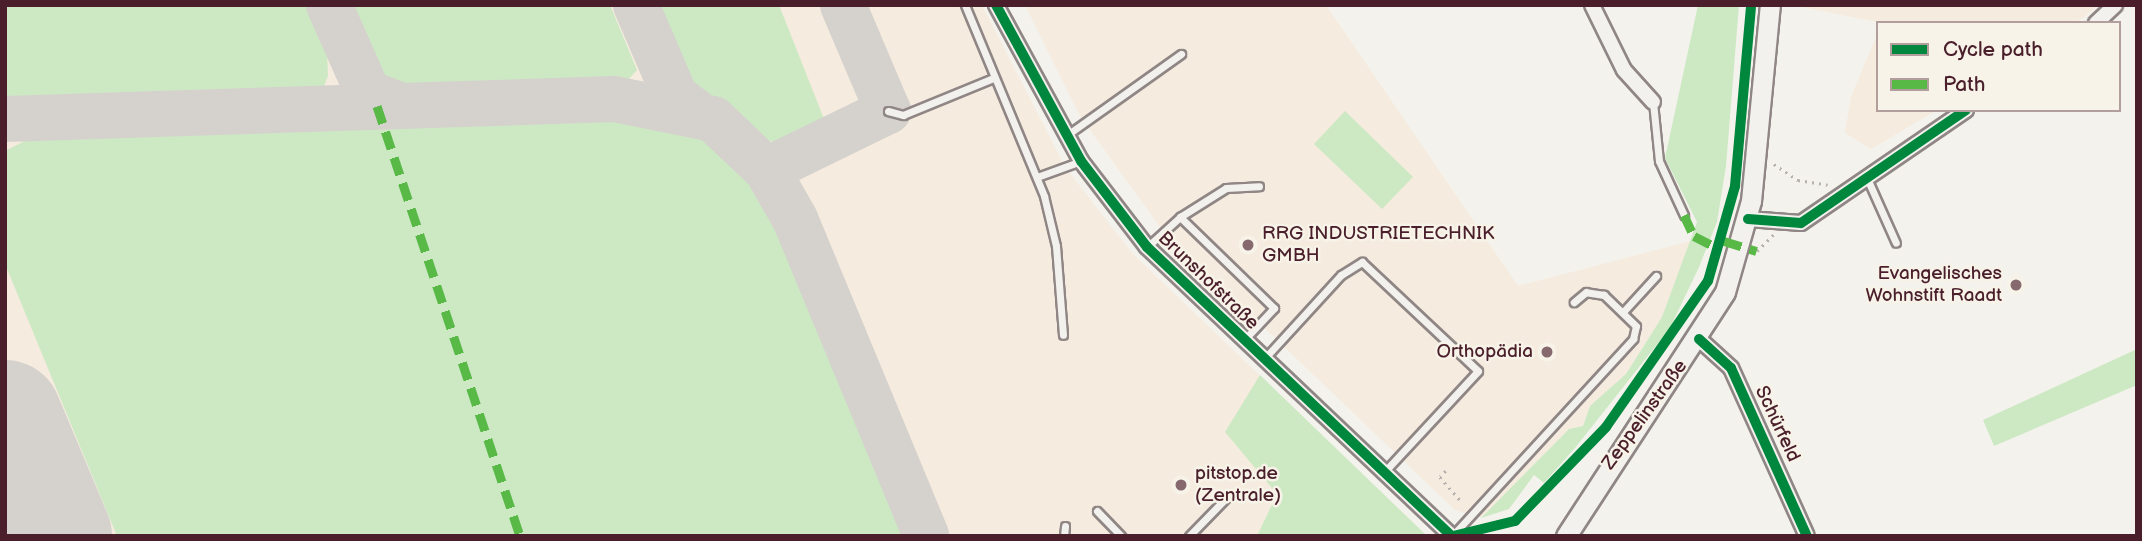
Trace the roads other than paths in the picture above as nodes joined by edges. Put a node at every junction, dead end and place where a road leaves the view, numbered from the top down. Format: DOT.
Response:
graph roads {
  1 [pos="965,5"];
  2 [pos="996,5"];
  3 [pos="1592,5"];
  4 [pos="1770,5"];
  5 [pos="2115,5"];
  6 [pos="2098,21"];
  7 [pos="1181,54"];
  8 [pos="993,78"];
  9 [pos="1653,102"];
  10 [pos="888,111"];
  11 [pos="1963,112"];
  12 [pos="1067,136"];
  13 [pos="1081,161"];
  14 [pos="1865,176"];
  15 [pos="1037,177"];
  16 [pos="1259,187"];
  17 [pos="1684,215"];
  18 [pos="1180,217"];
  19 [pos="1748,219"];
  20 [pos="1896,243"];
  21 [pos="1147,247"];
  22 [pos="1656,276"];
  23 [pos="1574,302"];
  24 [pos="1623,312"];
  25 [pos="1063,335"];
  26 [pos="1699,339"];
  27 [pos="1244,340"];
  28 [pos="1264,360"];
  29 [pos="1384,473"];
  30 [pos="1226,498"];
  31 [pos="1097,511"];
  32 [pos="1065,526"];
  33 [pos="1064,536"];
  34 [pos="1121,536"];
  35 [pos="1189,536"];
  36 [pos="1452,536"];
  37 [pos="1566,536"];
  38 [pos="1807,536"];
  1 -- 8 [label="lane"];
  2 -- 12 [label="street, Brunshofstraße"];
  3 -- 9 [label="street"];
  4 -- 19 [label="main road, Zeppelinstraße"];
  5 -- 6 [label="street"];
  7 -- 12 [label="lane"];
  8 -- 10 [label="lane"];
  8 -- 15 [label="lane"];
  9 -- 17 [label="lane"];
  11 -- 14 [label="street"];
  12 -- 13 [label="street, Brunshofstraße"];
  13 -- 15 [label="lane"];
  13 -- 21 [label="street, Brunshofstraße"];
  14 -- 19 [label="street"];
  14 -- 20 [label="lane"];
  15 -- 25 [label="lane"];
  16 -- 18 [label="lane"];
  18 -- 21 [label="lane"];
  18 -- 27 [label="lane"];
  19 -- 26 [label="main road, Zeppelinstraße"];
  21 -- 27 [label="street, Brunshofstraße"];
  22 -- 24 [label="lane"];
  23 -- 24 [label="lane"];
  24 -- 36 [label="lane"];
  26 -- 37 [label="main road, Zeppelinstraße"];
  26 -- 38 [label="street, Schürfeld"];
  27 -- 28 [label="street, Brunshofstraße"];
  28 -- 29 [label="street, Brunshofstraße"];
  28 -- 29 [label="lane"];
  29 -- 36 [label="street, Brunshofstraße"];
  30 -- 35 [label="lane"];
  31 -- 34 [label="lane"];
  32 -- 33 [label="lane"];
}
